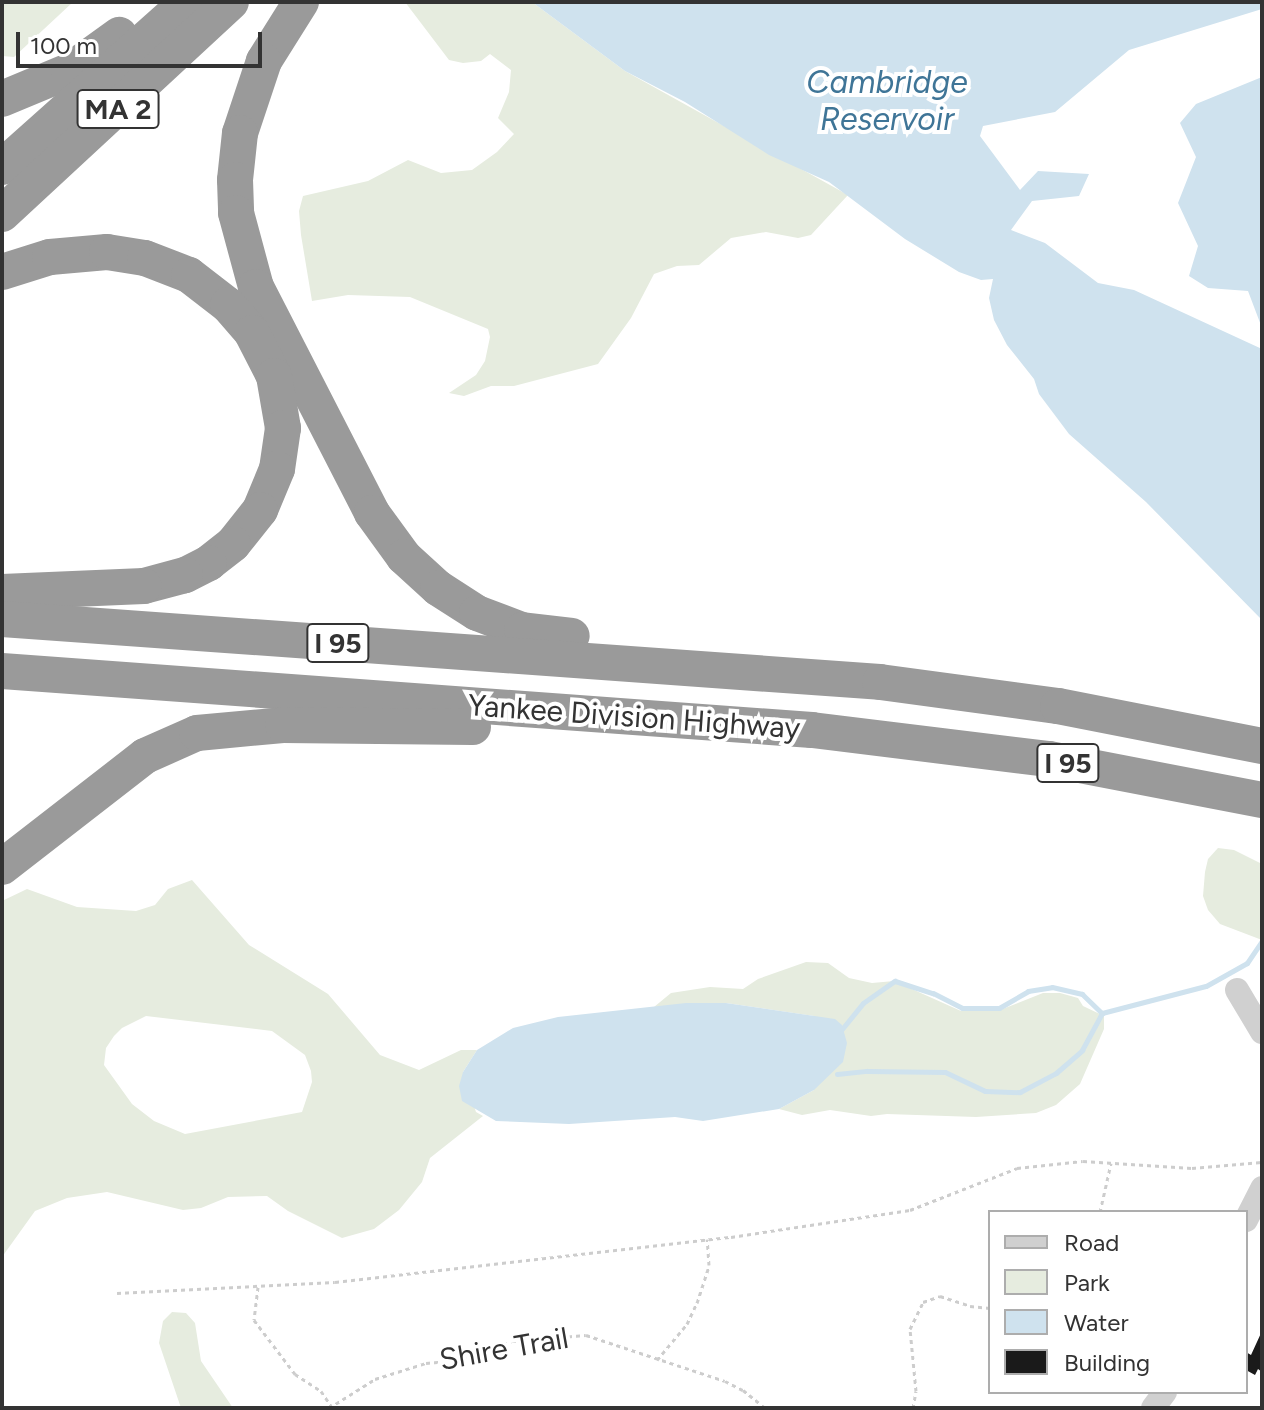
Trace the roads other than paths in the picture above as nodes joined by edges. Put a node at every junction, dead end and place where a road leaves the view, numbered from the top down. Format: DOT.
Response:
graph roads {
  1 [pos="156,2"];
  2 [pos="187,2"];
  3 [pos="231,2"];
  4 [pos="301,2"];
  5 [pos="2,99"];
  6 [pos="2,167"];
  7 [pos="2,214"];
  8 [pos="2,272"];
  9 [pos="2,592"];
  10 [pos="2,619"];
  11 [pos="673,666"];
  12 [pos="2,671"];
  13 [pos="641,716"];
  14 [pos="1262,746"];
  15 [pos="1262,800"];
  16 [pos="2,867"];
  17 [pos="1237,990"];
  18 [pos="1262,1032"];
  19 [pos="1262,1188"];
  20 [pos="1248,1216"];
  1 -- 5 [label="highway"];
  2 -- 6 [label="highway, MA 2"];
  3 -- 7 [label="highway, MA 2"];
  4 -- 11 [label="highway"];
  8 -- 9 [label="highway"];
  10 -- 11 [label="highway, Yankee Division Highway / I 95"];
  11 -- 14 [label="highway, Yankee Division Highway / I 95"];
  12 -- 13 [label="highway, Yankee Division Highway / I 95"];
  13 -- 15 [label="highway, Yankee Division Highway / I 95"];
  13 -- 16 [label="highway"];
  17 -- 18 [label="street"];
  19 -- 20 [label="street"];
}
